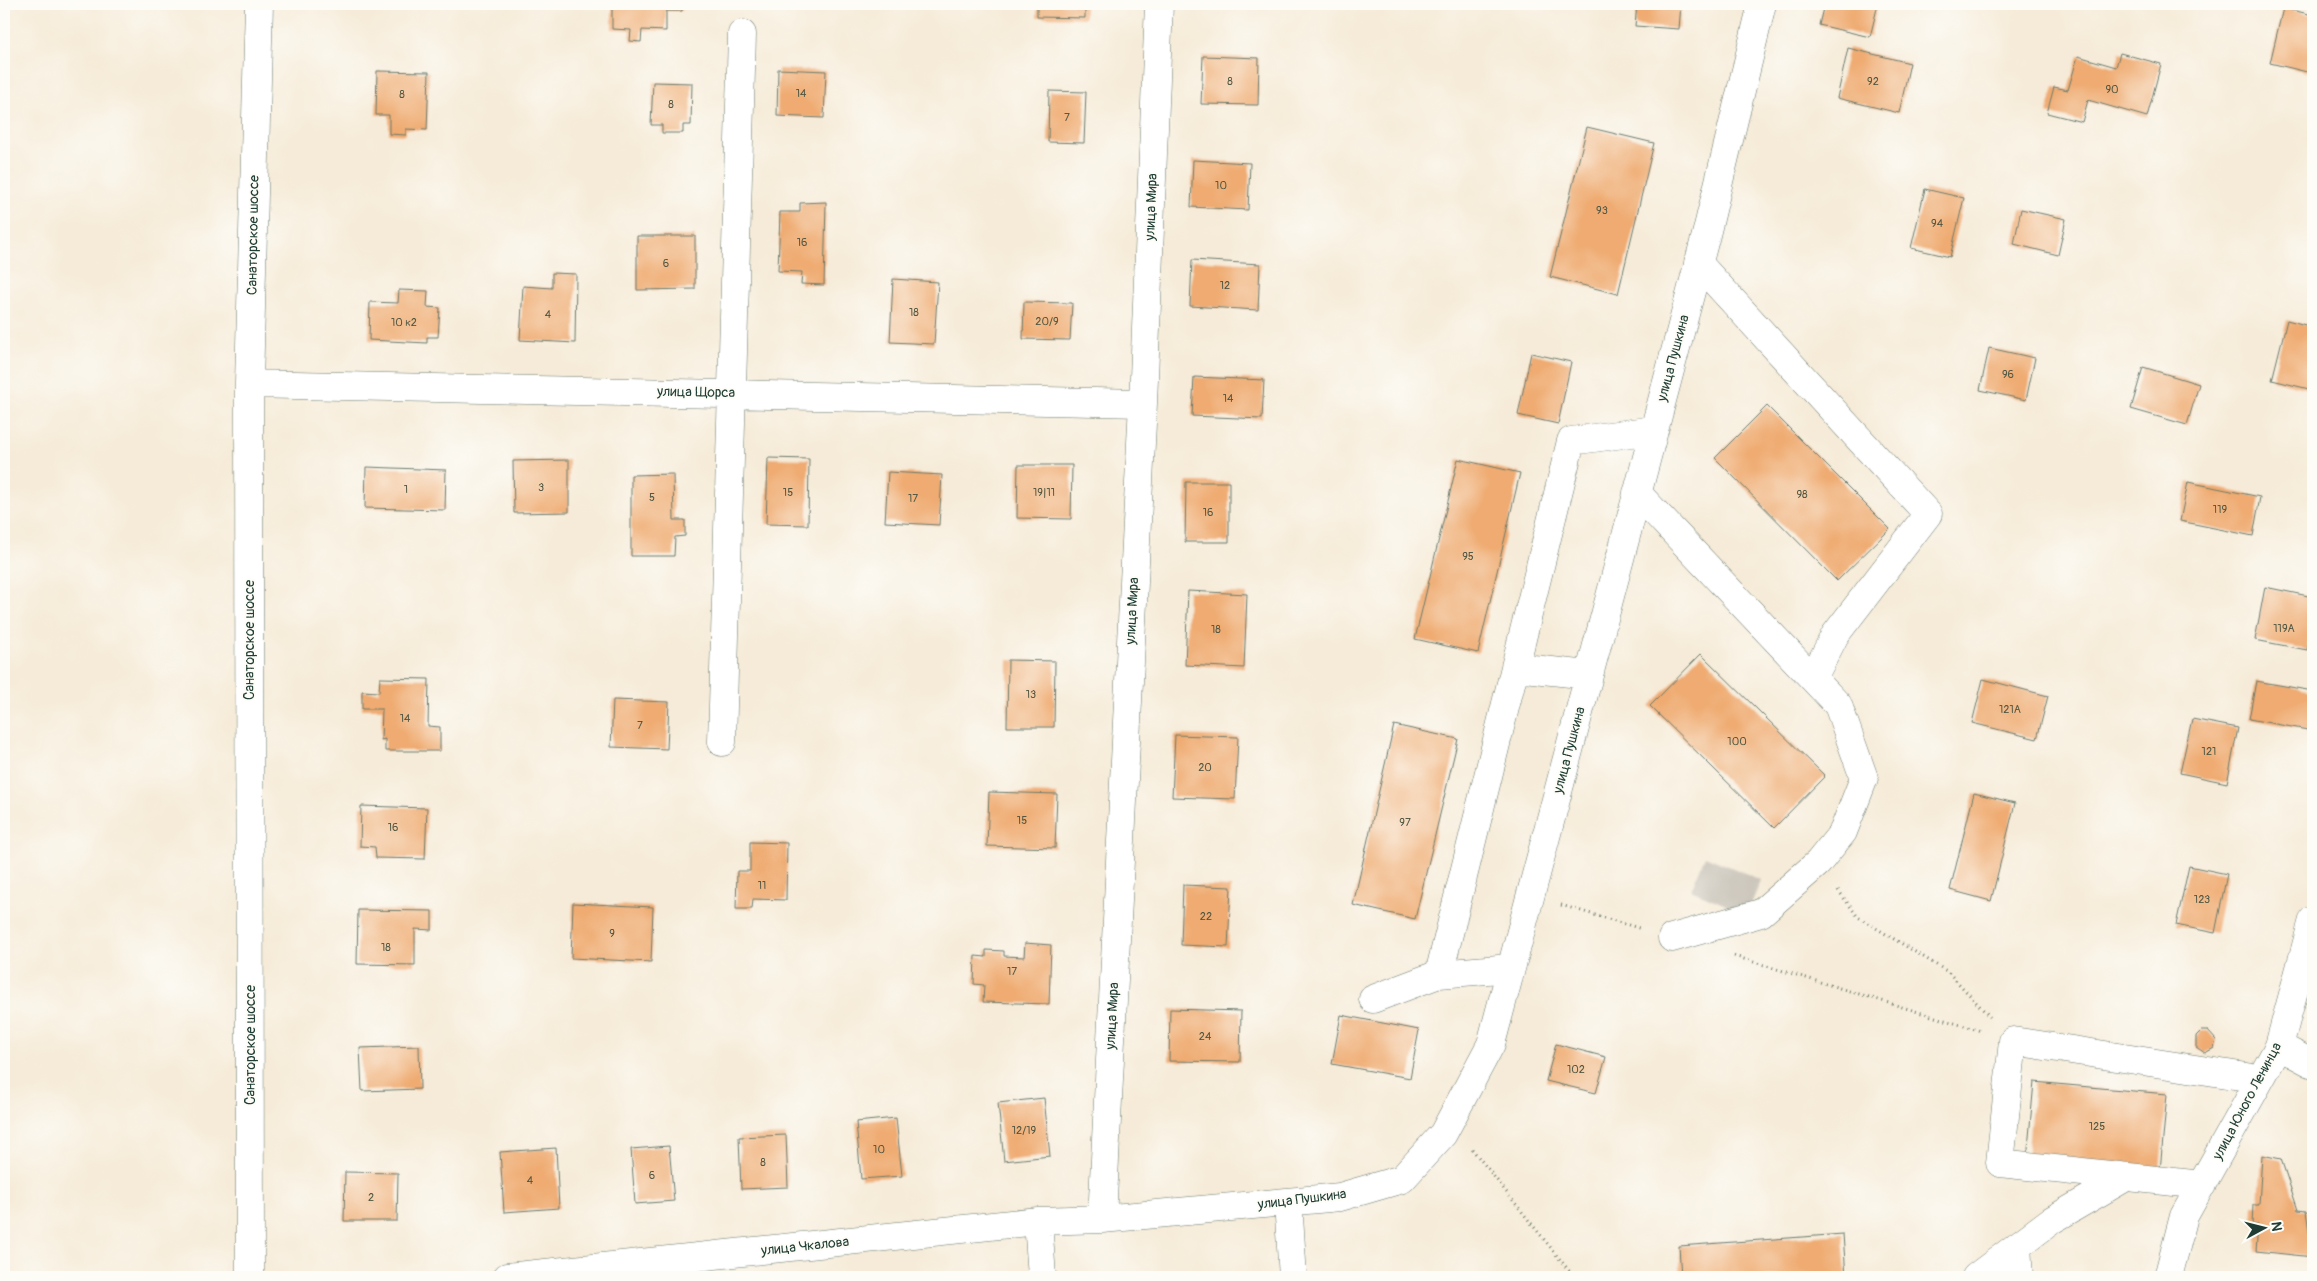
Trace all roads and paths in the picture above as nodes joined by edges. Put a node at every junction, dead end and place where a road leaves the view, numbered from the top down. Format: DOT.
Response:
graph roads {
  1 [pos="259,4"];
  2 [pos="1159,4"];
  3 [pos="1762,4"];
  4 [pos="742,34"];
  5 [pos="1698,263"];
  6 [pos="249,384"];
  7 [pos="730,393"];
  8 [pos="1143,403"];
  9 [pos="1654,430"];
  10 [pos="1637,493"];
  11 [pos="1515,666"];
  12 [pos="1589,675"];
  13 [pos="1813,678"];
  14 [pos="722,742"];
  15 [pos="1818,863"];
  16 [pos="2313,920"];
  17 [pos="1672,938"];
  18 [pos="1750,961"];
  19 [pos="1511,968"];
  20 [pos="1439,974"];
  21 [pos="1373,1000"];
  22 [pos="2013,1041"];
  23 [pos="2279,1046"];
  24 [pos="2313,1064"];
  25 [pos="2260,1079"];
  26 [pos="1450,1121"];
  27 [pos="2126,1177"];
  28 [pos="2202,1185"];
  29 [pos="1288,1202"];
  30 [pos="1102,1219"];
  31 [pos="1038,1221"];
  32 [pos="2016,1246"];
  33 [pos="250,1277"];
  34 [pos="507,1277"];
  35 [pos="1042,1277"];
  36 [pos="1293,1277"];
  37 [pos="1574,1277"];
  38 [pos="1976,1277"];
  39 [pos="2019,1277"];
  40 [pos="2168,1277"];
  1 -- 6 [label="street, Санаторское шоссе"];
  2 -- 8 [label="street, улица Мира"];
  3 -- 5 [label="street, улица Пушкина"];
  4 -- 7 [label="street"];
  5 -- 9 [label="street, улица Пушкина"];
  5 -- 13 [label="street"];
  6 -- 7 [label="street, улица Щорса"];
  6 -- 33 [label="street, Санаторское шоссе"];
  7 -- 8 [label="street, улица Щорса"];
  7 -- 14 [label="street"];
  8 -- 30 [label="street, улица Мира"];
  9 -- 10 [label="street, улица Пушкина"];
  9 -- 11 [label="street"];
  10 -- 12 [label="street, улица Пушкина"];
  10 -- 13 [label="street"];
  11 -- 12 [label="street"];
  11 -- 20 [label="street"];
  12 -- 19 [label="street, улица Пушкина"];
  13 -- 15 [label="street"];
  15 -- 17 [label="street"];
  15 -- 22 [label="path"];
  16 -- 23 [label="street, улица Юного Ленинца"];
  18 -- 22 [label="path"];
  19 -- 20 [label="street"];
  19 -- 26 [label="street, улица Пушкина"];
  20 -- 21 [label="street"];
  22 -- 25 [label="street"];
  22 -- 27 [label="street"];
  23 -- 24 [label="street"];
  23 -- 25 [label="street, улица Юного Ленинца"];
  25 -- 28 [label="street, улица Юного Ленинца"];
  26 -- 29 [label="street, улица Пушкина"];
  26 -- 37 [label="path"];
  27 -- 28 [label="street"];
  27 -- 32 [label="street"];
  28 -- 40 [label="street, улица Юного Ленинца"];
  29 -- 30 [label="street, улица Пушкина"];
  29 -- 36 [label="street"];
  30 -- 31 [label="street, улица Чкалова"];
  31 -- 34 [label="street, улица Чкалова"];
  31 -- 35 [label="street"];
  32 -- 38 [label="street"];
  32 -- 39 [label="street"];
}
